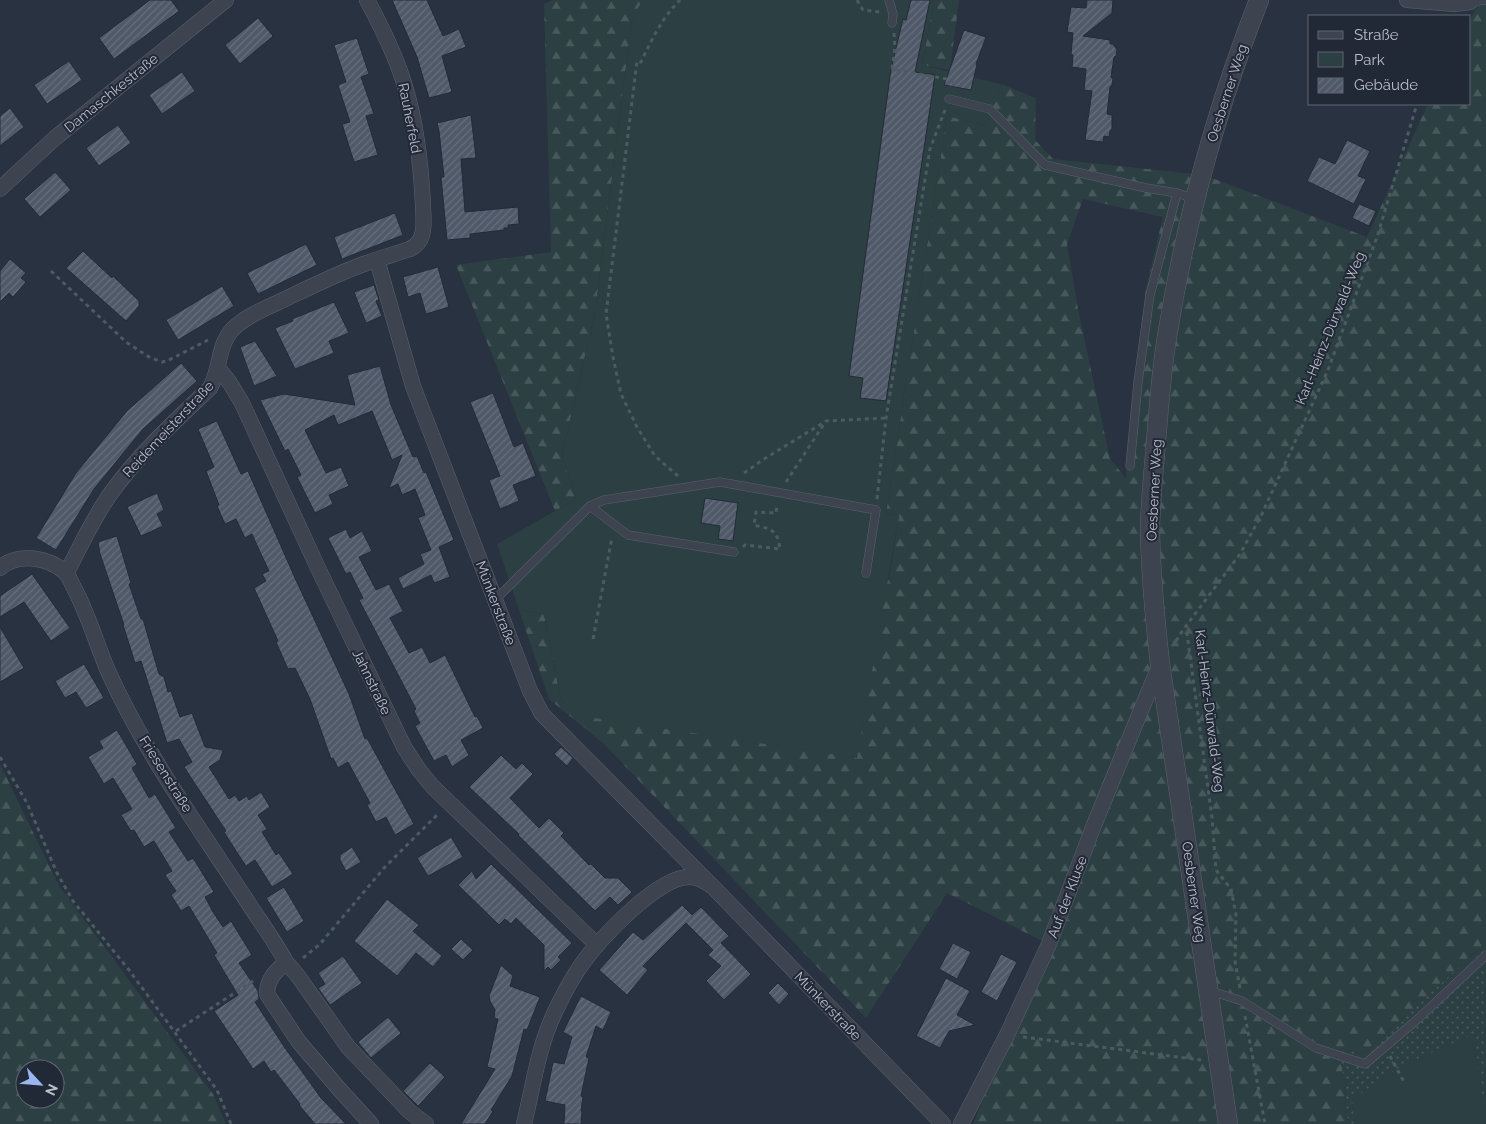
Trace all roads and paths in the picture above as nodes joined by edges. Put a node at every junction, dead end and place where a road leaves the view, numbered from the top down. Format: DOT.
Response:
graph roads {
  1 [pos="226,0"];
  2 [pos="367,0"];
  3 [pos="680,0"];
  4 [pos="857,0"];
  5 [pos="880,0"];
  6 [pos="1259,0"];
  7 [pos="1407,0"];
  8 [pos="1486,0"];
  9 [pos="889,1"];
  10 [pos="1471,1"];
  11 [pos="893,14"];
  12 [pos="892,23"];
  13 [pos="952,80"];
  14 [pos="949,99"];
  15 [pos="1417,105"];
  16 [pos="0,190"];
  17 [pos="1177,193"];
  18 [pos="1195,199"];
  19 [pos="377,260"];
  20 [pos="51,271"];
  21 [pos="231,330"];
  22 [pos="218,368"];
  23 [pos="886,418"];
  24 [pos="826,421"];
  25 [pos="1130,466"];
  26 [pos="720,482"];
  27 [pos="693,487"];
  28 [pos="780,493"];
  29 [pos="590,506"];
  30 [pos="876,510"];
  31 [pos="628,535"];
  32 [pos="734,552"];
  33 [pos="0,568"];
  34 [pos="866,573"];
  35 [pos="66,574"];
  36 [pos="494,600"];
  37 [pos="593,639"];
  38 [pos="1160,664"];
  39 [pos="0,757"];
  40 [pos="450,802"];
  41 [pos="709,884"];
  42 [pos="597,945"];
  43 [pos="1486,955"];
  44 [pos="288,965"];
  45 [pos="269,980"];
  46 [pos="1208,989"];
  47 [pos="1242,1000"];
  48 [pos="176,1031"];
  49 [pos="1007,1035"];
  50 [pos="1386,1048"];
  51 [pos="1218,1063"];
  52 [pos="1404,1082"];
  53 [pos="231,1124"];
  54 [pos="371,1124"];
  55 [pos="426,1124"];
  56 [pos="524,1124"];
  57 [pos="943,1124"];
  58 [pos="961,1124"];
  59 [pos="1228,1124"];
  60 [pos="1264,1124"];
  1 -- 16 [label="street, Damaschkestraße"];
  2 -- 19 [label="street, Rauherfeld"];
  3 -- 27 [label="path"];
  4 -- 11 [label="path"];
  5 -- 9 [label="lane"];
  6 -- 18 [label="street, Oesberner Weg"];
  7 -- 10 [label="street"];
  8 -- 10 [label="lane"];
  9 -- 11 [label="lane"];
  11 -- 12 [label="lane"];
  12 -- 13 [label="path"];
  14 -- 17 [label="lane"];
  14 -- 23 [label="path"];
  15 -- 47 [label="path, Karl-Heinz-Dürwald-Weg"];
  17 -- 18 [label="lane"];
  17 -- 25 [label="lane"];
  18 -- 38 [label="street, Oesberner Weg"];
  19 -- 21 [label="street"];
  19 -- 36 [label="street, Münkerstraße"];
  20 -- 21 [label="path"];
  21 -- 22 [label="street, Reidemeisterstraße"];
  22 -- 35 [label="street, Reidemeisterstraße"];
  22 -- 40 [label="street, Jahnstraße"];
  23 -- 24 [label="path"];
  23 -- 30 [label="path"];
  24 -- 26 [label="path"];
  24 -- 28 [label="path"];
  26 -- 27 [label="lane"];
  26 -- 28 [label="lane"];
  27 -- 29 [label="lane"];
  28 -- 30 [label="lane"];
  28 -- 32 [label="path"];
  29 -- 31 [label="lane"];
  29 -- 36 [label="lane"];
  30 -- 34 [label="lane"];
  31 -- 32 [label="lane"];
  31 -- 37 [label="path"];
  33 -- 35 [label="street"];
  35 -- 44 [label="street, Friesenstraße"];
  36 -- 41 [label="street, Münkerstraße"];
  38 -- 46 [label="street, Oesberner Weg"];
  38 -- 49 [label="street, Auf der Kluse"];
  39 -- 48 [label="path"];
  40 -- 42 [label="street, Jahnstraße"];
  40 -- 44 [label="path"];
  41 -- 42 [label="street"];
  41 -- 57 [label="street, Münkerstraße"];
  42 -- 56 [label="street"];
  43 -- 50 [label="lane"];
  44 -- 45 [label="street"];
  44 -- 55 [label="street, Friesenstraße"];
  45 -- 48 [label="path"];
  45 -- 54 [label="street"];
  46 -- 47 [label="lane"];
  46 -- 51 [label="street, Oesberner Weg"];
  47 -- 50 [label="lane"];
  47 -- 60 [label="path, Karl-Heinz-Dürwald-Weg"];
  48 -- 53 [label="path"];
  49 -- 51 [label="path"];
  49 -- 58 [label="street, Auf der Kluse"];
  50 -- 52 [label="path"];
  51 -- 59 [label="street, Oesberner Weg"];
}
